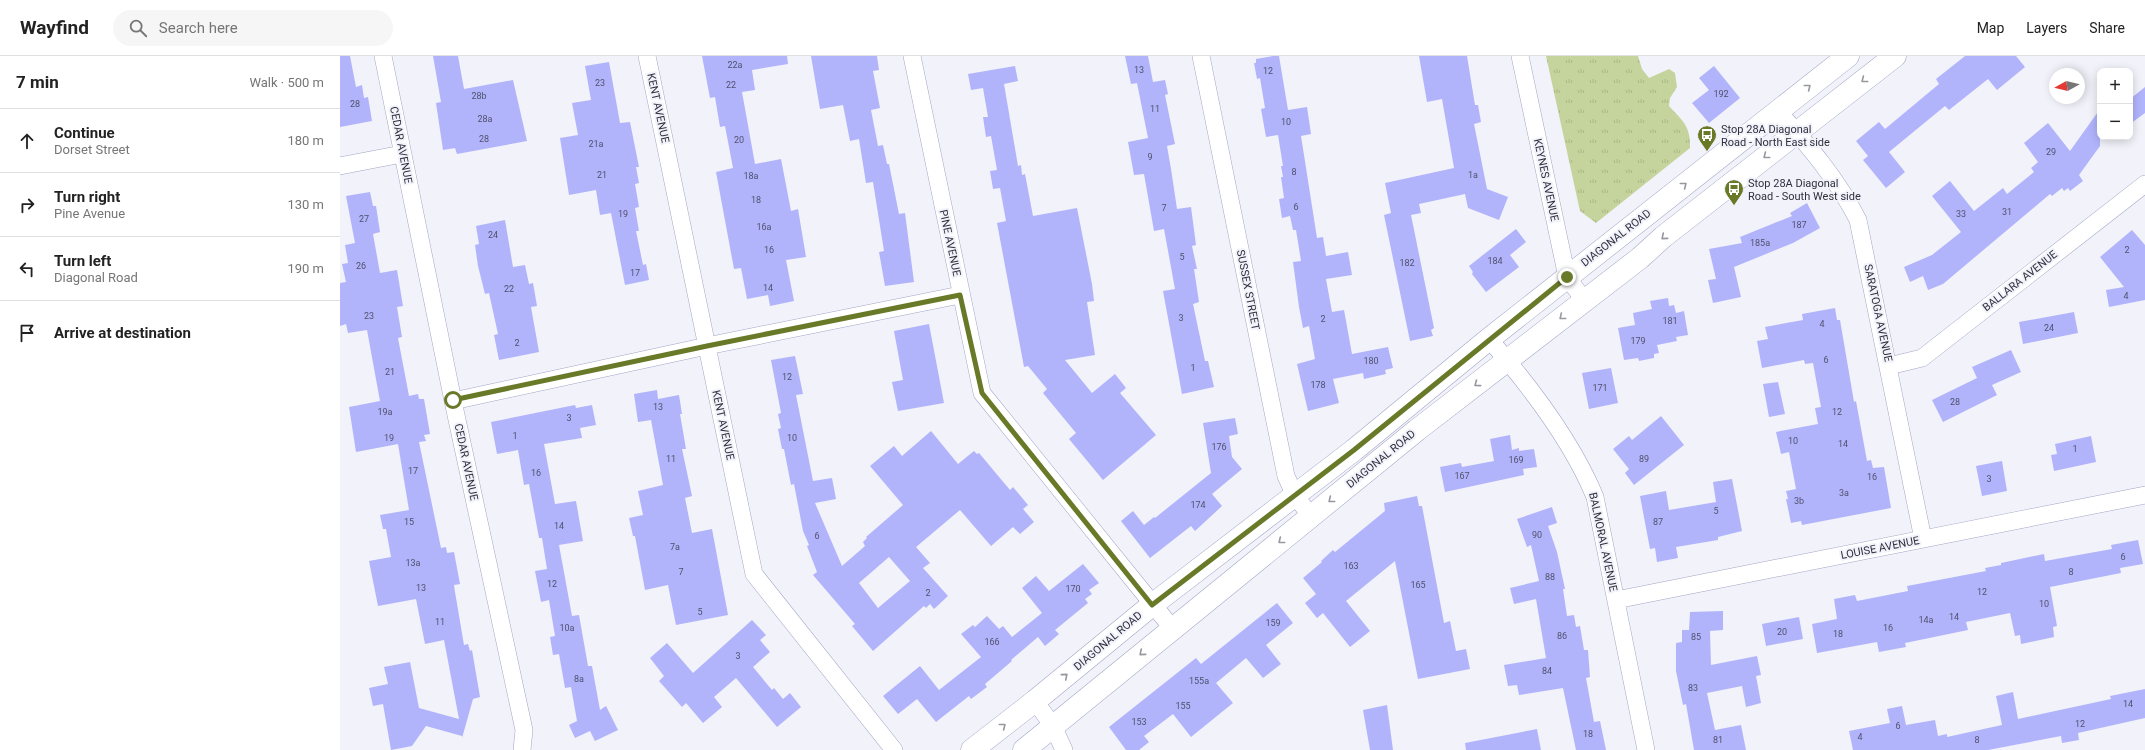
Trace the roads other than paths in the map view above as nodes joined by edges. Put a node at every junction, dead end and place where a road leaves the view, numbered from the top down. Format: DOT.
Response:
graph roads {
  1 [pos="383,56"];
  2 [pos="647,56"];
  3 [pos="912,56"];
  4 [pos="1201,56"];
  5 [pos="1520,56"];
  6 [pos="1848,56"];
  7 [pos="1895,56"];
  8 [pos="1778,111"];
  9 [pos="1797,132"];
  10 [pos="402,154"];
  11 [pos="340,166"];
  12 [pos="2145,184"];
  13 [pos="1567,277"];
  14 [pos="960,295"];
  15 [pos="1584,300"];
  16 [pos="1489,339"];
  17 [pos="707,346"];
  18 [pos="1508,361"];
  19 [pos="1889,366"];
  20 [pos="453,400"];
  21 [pos="2145,495"];
  22 [pos="1295,496"];
  23 [pos="1312,516"];
  24 [pos="1923,539"];
  25 [pos="1616,600"];
  26 [pos="1152,605"];
  27 [pos="1172,628"];
  28 [pos="1035,701"];
  29 [pos="1053,726"];
  30 [pos="522,750"];
  31 [pos="894,750"];
  32 [pos="972,750"];
  33 [pos="1024,750"];
  34 [pos="1064,750"];
  35 [pos="1646,750"];
  1 -- 10 [label="street, CEDAR AVENUE"];
  2 -- 17 [label="street, KENT AVENUE"];
  3 -- 14 [label="street, PINE AVENUE"];
  4 -- 22 [label="street, SUSSEX STREET"];
  5 -- 13 [label="street, KEYNES AVENUE"];
  8 -- 6 [label="main road, DIAGONAL ROAD, one-way"];
  7 -- 9 [label="main road, DIAGONAL ROAD, one-way"];
  8 -- 9 [label="street, SARATOGA AVENUE"];
  13 -- 8 [label="main road, DIAGONAL ROAD, one-way"];
  9 -- 15 [label="main road, DIAGONAL ROAD, one-way"];
  9 -- 19 [label="street, SARATOGA AVENUE"];
  10 -- 11 [label="street"];
  10 -- 20 [label="street, CEDAR AVENUE"];
  12 -- 19 [label="street, BALLARA AVENUE"];
  13 -- 15 [label="street, KEYNES AVENUE"];
  13 -- 16 [label="main road, DIAGONAL ROAD"];
  14 -- 17 [label="street"];
  14 -- 26 [label="street, PINE AVENUE"];
  15 -- 18 [label="main road, DIAGONAL ROAD, one-way"];
  16 -- 18 [label="street, BALMORAL AVENUE"];
  16 -- 22 [label="main road, DIAGONAL ROAD"];
  17 -- 20 [label="street"];
  17 -- 31 [label="street, KENT AVENUE"];
  18 -- 23 [label="main road, DIAGONAL ROAD, one-way"];
  18 -- 25 [label="street, BALMORAL AVENUE"];
  19 -- 24 [label="street, SARATOGA AVENUE"];
  20 -- 30 [label="street, CEDAR AVENUE"];
  21 -- 24 [label="street, LOUISE AVENUE"];
  22 -- 23 [label="street, SUSSEX STREET"];
  22 -- 26 [label="main road, DIAGONAL ROAD"];
  23 -- 27 [label="main road, DIAGONAL ROAD, one-way"];
  24 -- 25 [label="street, LOUISE AVENUE"];
  25 -- 35 [label="street, BALMORAL AVENUE"];
  26 -- 27 [label="street, PINE AVENUE"];
  28 -- 26 [label="main road, DIAGONAL ROAD, one-way"];
  27 -- 29 [label="main road, DIAGONAL ROAD, one-way"];
  28 -- 29 [label="street"];
  32 -- 28 [label="main road, DIAGONAL ROAD, one-way"];
  29 -- 33 [label="main road, DIAGONAL ROAD"];
  29 -- 34 [label="street"];
}
